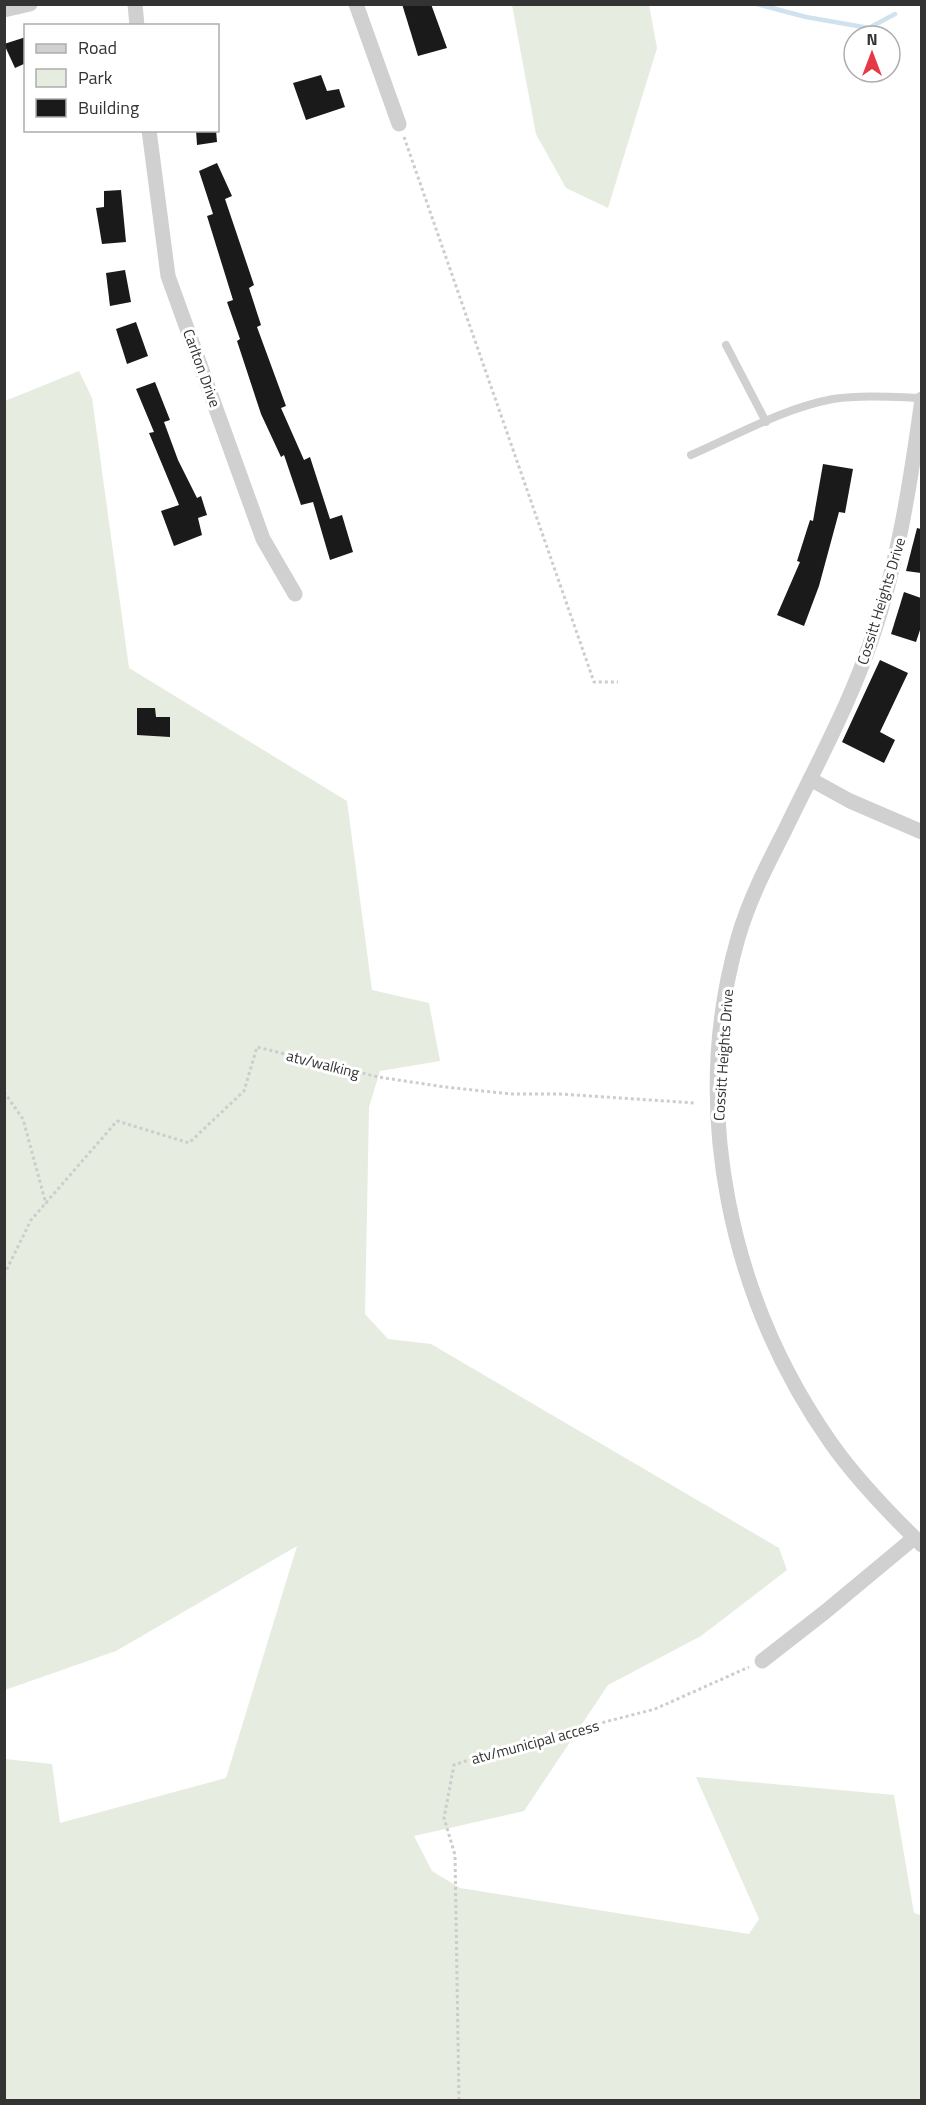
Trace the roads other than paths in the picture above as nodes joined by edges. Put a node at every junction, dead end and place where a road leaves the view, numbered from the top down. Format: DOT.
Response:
graph roads {
  1 [pos="30,4"];
  2 [pos="135,4"];
  3 [pos="356,4"];
  4 [pos="4,10"];
  5 [pos="137,24"];
  6 [pos="399,124"];
  7 [pos="149,132"];
  8 [pos="726,345"];
  9 [pos="921,399"];
  10 [pos="766,422"];
  11 [pos="691,455"];
  12 [pos="295,594"];
  13 [pos="810,779"];
  14 [pos="921,832"];
  15 [pos="918,1541"];
  16 [pos="762,1661"];
  1 -- 4 [label="street"];
  2 -- 5 [label="street"];
  3 -- 6 [label="street"];
  7 -- 12 [label="street, Carlton Drive"];
  8 -- 10 [label="lane"];
  9 -- 10 [label="lane"];
  9 -- 13 [label="street, Cossitt Heights Drive"];
  10 -- 11 [label="lane"];
  13 -- 14 [label="street"];
  13 -- 15 [label="street, Cossitt Heights Drive"];
  15 -- 16 [label="street"];
}
